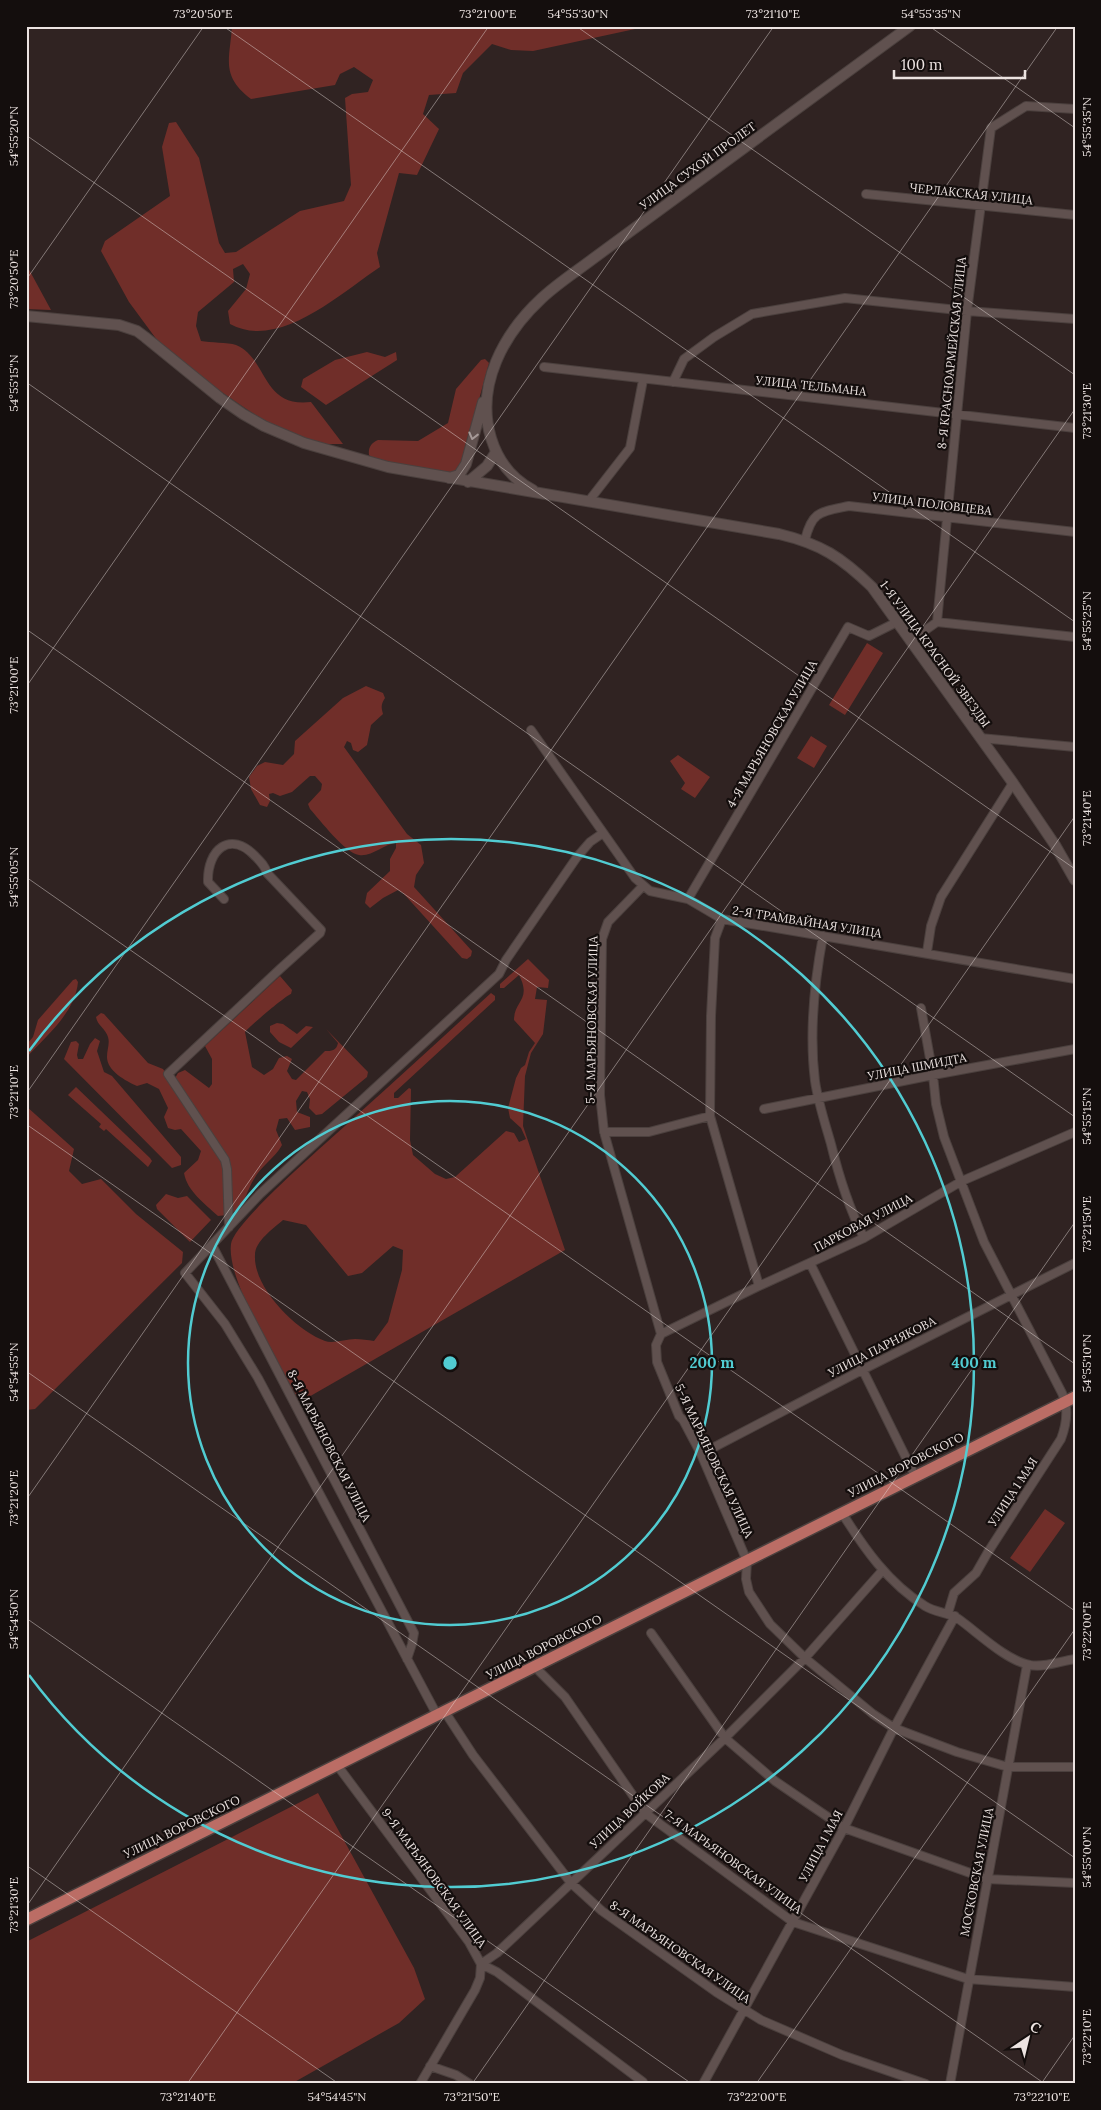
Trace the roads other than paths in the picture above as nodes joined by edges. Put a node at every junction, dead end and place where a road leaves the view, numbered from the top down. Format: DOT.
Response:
graph roads {
  1 [pos="910,26"];
  2 [pos="1075,110"];
  3 [pos="866,194"];
  4 [pos="981,207"];
  5 [pos="1075,215"];
  6 [pos="967,311"];
  7 [pos="26,316"];
  8 [pos="1075,319"];
  9 [pos="544,367"];
  10 [pos="643,380"];
  11 [pos="673,382"];
  12 [pos="487,389"];
  13 [pos="956,414"];
  14 [pos="1075,428"];
  15 [pos="496,452"];
  16 [pos="443,478"];
  17 [pos="468,482"];
  18 [pos="538,492"];
  19 [pos="588,502"];
  20 [pos="946,516"];
  21 [pos="1075,532"];
  22 [pos="804,540"];
  23 [pos="897,622"];
  24 [pos="937,622"];
  25 [pos="1075,637"];
  26 [pos="910,641"];
  27 [pos="531,730"];
  28 [pos="980,738"];
  29 [pos="1075,747"];
  30 [pos="1012,783"];
  31 [pos="603,833"];
  32 [pos="1072,869"];
  33 [pos="1075,880"];
  34 [pos="644,886"];
  35 [pos="224,899"];
  36 [pos="688,899"];
  37 [pos="722,919"];
  38 [pos="823,936"];
  39 [pos="927,952"];
  40 [pos="1075,979"];
  41 [pos="921,1008"];
  42 [pos="1075,1049"];
  43 [pos="933,1075"];
  44 [pos="819,1098"];
  45 [pos="764,1109"];
  46 [pos="710,1116"];
  47 [pos="604,1132"];
  48 [pos="1075,1132"];
  49 [pos="962,1181"];
  50 [pos="229,1227"];
  51 [pos="864,1238"];
  52 [pos="212,1245"];
  53 [pos="1075,1263"];
  54 [pos="810,1264"];
  55 [pos="758,1286"];
  56 [pos="1011,1295"];
  57 [pos="661,1334"];
  58 [pos="862,1370"];
  59 [pos="1070,1400"];
  60 [pos="701,1454"];
  61 [pos="914,1476"];
  62 [pos="842,1513"];
  63 [pos="747,1561"];
  64 [pos="882,1571"];
  65 [pos="952,1615"];
  66 [pos="651,1633"];
  67 [pos="805,1658"];
  68 [pos="407,1659"];
  69 [pos="1075,1659"];
  70 [pos="1028,1665"];
  71 [pos="534,1667"];
  72 [pos="441,1713"];
  73 [pos="894,1728"];
  74 [pos="725,1738"];
  75 [pos="337,1765"];
  76 [pos="1008,1767"];
  77 [pos="1075,1767"];
  78 [pos="645,1813"];
  79 [pos="844,1828"];
  80 [pos="987,1879"];
  81 [pos="571,1883"];
  82 [pos="1075,1883"];
  83 [pos="26,1920"];
  84 [pos="793,1922"];
  85 [pos="481,1964"];
  86 [pos="968,1979"];
  87 [pos="1075,1987"];
  88 [pos="744,2010"];
  89 [pos="430,2066"];
  90 [pos="643,2082"];
  91 [pos="420,2084"];
  92 [pos="470,2084"];
  93 [pos="703,2084"];
  94 [pos="926,2084"];
  95 [pos="950,2084"];
  1 -- 12 [label="main road, УЛИЦА СУХОЙ ПРОЛЕТ"];
  2 -- 4 [label="street, 8-Я КРАСНОАРМЕЙСКАЯ УЛИЦА"];
  3 -- 4 [label="street, ЧЕРЛАКСКАЯ УЛИЦА"];
  4 -- 5 [label="street, ЧЕРЛАКСКАЯ УЛИЦА"];
  4 -- 6 [label="street, 8-Я КРАСНОАРМЕЙСКАЯ УЛИЦА"];
  6 -- 8 [label="street"];
  6 -- 11 [label="street"];
  6 -- 13 [label="street, 8-Я КРАСНОАРМЕЙСКАЯ УЛИЦА"];
  7 -- 16 [label="main road, 1-Я УЛИЦА КРАСНОЙ ЗВЕЗДЫ"];
  9 -- 10 [label="street, УЛИЦА ТЕЛЬМАНА"];
  10 -- 11 [label="street, УЛИЦА ТЕЛЬМАНА"];
  10 -- 19 [label="street"];
  11 -- 13 [label="street, УЛИЦА ТЕЛЬМАНА"];
  12 -- 15 [label="main road"];
  12 -- 16 [label="main road, УЛИЦА СУХОЙ ПРОЛЕТ, one-way"];
  13 -- 14 [label="street, УЛИЦА ТЕЛЬМАНА"];
  13 -- 20 [label="street, 8-Я КРАСНОАРМЕЙСКАЯ УЛИЦА"];
  15 -- 17 [label="main road"];
  15 -- 18 [label="main road"];
  16 -- 17 [label="main road, 1-Я УЛИЦА КРАСНОЙ ЗВЕЗДЫ"];
  17 -- 18 [label="main road, 1-Я УЛИЦА КРАСНОЙ ЗВЕЗДЫ"];
  18 -- 19 [label="main road, 1-Я УЛИЦА КРАСНОЙ ЗВЕЗДЫ"];
  19 -- 22 [label="main road, 1-Я УЛИЦА КРАСНОЙ ЗВЕЗДЫ"];
  20 -- 21 [label="street, УЛИЦА ПОЛОВЦЕВА"];
  20 -- 22 [label="street, УЛИЦА ПОЛОВЦЕВА"];
  20 -- 24 [label="street, 8-Я КРАСНОАРМЕЙСКАЯ УЛИЦА"];
  22 -- 23 [label="main road, 1-Я УЛИЦА КРАСНОЙ ЗВЕЗДЫ"];
  23 -- 26 [label="main road, 1-Я УЛИЦА КРАСНОЙ ЗВЕЗДЫ"];
  23 -- 36 [label="street, 4-Я МАРЬЯНОВСКАЯ УЛИЦА"];
  24 -- 25 [label="street"];
  24 -- 26 [label="street"];
  26 -- 28 [label="main road, 1-Я УЛИЦА КРАСНОЙ ЗВЕЗДЫ"];
  27 -- 31 [label="street, 2-Я ТРАМВАЙНАЯ УЛИЦА"];
  28 -- 29 [label="street"];
  28 -- 30 [label="main road, 1-Я УЛИЦА КРАСНОЙ ЗВЕЗДЫ"];
  30 -- 32 [label="main road, 1-Я УЛИЦА КРАСНОЙ ЗВЕЗДЫ"];
  30 -- 39 [label="street"];
  31 -- 34 [label="street, 2-Я ТРАМВАЙНАЯ УЛИЦА"];
  31 -- 50 [label="street"];
  32 -- 33 [label="main road, 1-Я УЛИЦА КРАСНОЙ ЗВЕЗДЫ"];
  34 -- 36 [label="street, 2-Я ТРАМВАЙНАЯ УЛИЦА"];
  34 -- 47 [label="street, 5-Я МАРЬЯНОВСКАЯ УЛИЦА"];
  35 -- 50 [label="street"];
  36 -- 37 [label="street, 2-Я ТРАМВАЙНАЯ УЛИЦА"];
  37 -- 38 [label="street, 2-Я ТРАМВАЙНАЯ УЛИЦА"];
  37 -- 46 [label="street"];
  38 -- 39 [label="street, 2-Я ТРАМВАЙНАЯ УЛИЦА"];
  38 -- 44 [label="street"];
  39 -- 40 [label="street, 2-Я ТРАМВАЙНАЯ УЛИЦА"];
  41 -- 43 [label="street"];
  42 -- 43 [label="street, УЛИЦА ШМИДТА"];
  43 -- 44 [label="street, УЛИЦА ШМИДТА"];
  43 -- 49 [label="street"];
  44 -- 45 [label="street, УЛИЦА ШМИДТА"];
  44 -- 51 [label="street"];
  46 -- 47 [label="street"];
  46 -- 55 [label="street"];
  47 -- 57 [label="street, 5-Я МАРЬЯНОВСКАЯ УЛИЦА"];
  48 -- 49 [label="street, ПАРКОВАЯ УЛИЦА"];
  49 -- 51 [label="street, ПАРКОВАЯ УЛИЦА"];
  49 -- 56 [label="street"];
  50 -- 52 [label="street"];
  51 -- 54 [label="street, ПАРКОВАЯ УЛИЦА"];
  52 -- 68 [label="street, 8-Я МАРЬЯНОВСКАЯ УЛИЦА"];
  52 -- 68 [label="street, 8-Я МАРЬЯНОВСКАЯ УЛИЦА"];
  53 -- 56 [label="street, УЛИЦА ПАРНЯКОВА"];
  54 -- 55 [label="street, ПАРКОВАЯ УЛИЦА"];
  54 -- 58 [label="street"];
  55 -- 57 [label="street, ПАРКОВАЯ УЛИЦА"];
  56 -- 58 [label="street, УЛИЦА ПАРНЯКОВА"];
  56 -- 59 [label="street"];
  57 -- 60 [label="street, 5-Я МАРЬЯНОВСКАЯ УЛИЦА"];
  58 -- 60 [label="street, УЛИЦА ПАРНЯКОВА"];
  58 -- 61 [label="street"];
  59 -- 61 [label="main road, УЛИЦА ВОРОВСКОГО"];
  59 -- 65 [label="street, УЛИЦА 1 МАЯ"];
  60 -- 63 [label="street, 5-Я МАРЬЯНОВСКАЯ УЛИЦА"];
  61 -- 62 [label="main road, УЛИЦА ВОРОВСКОГО"];
  62 -- 63 [label="main road, УЛИЦА ВОРОВСКОГО"];
  62 -- 64 [label="street"];
  63 -- 67 [label="street, 5-Я МАРЬЯНОВСКАЯ УЛИЦА"];
  63 -- 71 [label="main road, УЛИЦА ВОРОВСКОГО"];
  64 -- 65 [label="street"];
  64 -- 67 [label="street, УЛИЦА ВОЙКОВА"];
  65 -- 70 [label="street"];
  65 -- 73 [label="street, УЛИЦА 1 МАЯ"];
  66 -- 74 [label="street"];
  67 -- 73 [label="street, 5-Я МАРЬЯНОВСКАЯ УЛИЦА"];
  67 -- 74 [label="street, УЛИЦА ВОЙКОВА"];
  68 -- 72 [label="street, 8-Я МАРЬЯНОВСКАЯ УЛИЦА"];
  69 -- 70 [label="street"];
  70 -- 76 [label="street, МОСКОВСКАЯ УЛИЦА"];
  71 -- 72 [label="main road, УЛИЦА ВОРОВСКОГО"];
  71 -- 78 [label="street, 7-Я МАРЬЯНОВСКАЯ УЛИЦА"];
  72 -- 75 [label="main road, УЛИЦА ВОРОВСКОГО"];
  72 -- 81 [label="street, 8-Я МАРЬЯНОВСКАЯ УЛИЦА"];
  73 -- 76 [label="street, 5-Я МАРЬЯНОВСКАЯ УЛИЦА"];
  73 -- 79 [label="street, УЛИЦА 1 МАЯ"];
  74 -- 78 [label="street, УЛИЦА ВОЙКОВА"];
  74 -- 79 [label="street"];
  75 -- 83 [label="main road, УЛИЦА ВОРОВСКОГО"];
  75 -- 85 [label="street, 9-Я МАРЬЯНОВСКАЯ УЛИЦА"];
  76 -- 77 [label="street, 5-Я МАРЬЯНОВСКАЯ УЛИЦА"];
  76 -- 80 [label="street, МОСКОВСКАЯ УЛИЦА"];
  78 -- 81 [label="street, УЛИЦА ВОЙКОВА"];
  78 -- 84 [label="street, 7-Я МАРЬЯНОВСКАЯ УЛИЦА"];
  79 -- 80 [label="street"];
  79 -- 84 [label="street, УЛИЦА 1 МАЯ"];
  80 -- 82 [label="street"];
  80 -- 86 [label="street, МОСКОВСКАЯ УЛИЦА"];
  81 -- 85 [label="street, УЛИЦА ВОЙКОВА"];
  81 -- 88 [label="street, 8-Я МАРЬЯНОВСКАЯ УЛИЦА"];
  84 -- 86 [label="street, 7-Я МАРЬЯНОВСКАЯ УЛИЦА"];
  84 -- 88 [label="street, УЛИЦА 1 МАЯ"];
  85 -- 89 [label="street"];
  85 -- 90 [label="street, 9-Я МАРЬЯНОВСКАЯ УЛИЦА"];
  86 -- 87 [label="street, 7-Я МАРЬЯНОВСКАЯ УЛИЦА"];
  86 -- 95 [label="street, МОСКОВСКАЯ УЛИЦА"];
  88 -- 93 [label="street, УЛИЦА 1 МАЯ"];
  88 -- 94 [label="street, 8-Я МАРЬЯНОВСКАЯ УЛИЦА"];
  89 -- 91 [label="street"];
  89 -- 92 [label="street"];
}
